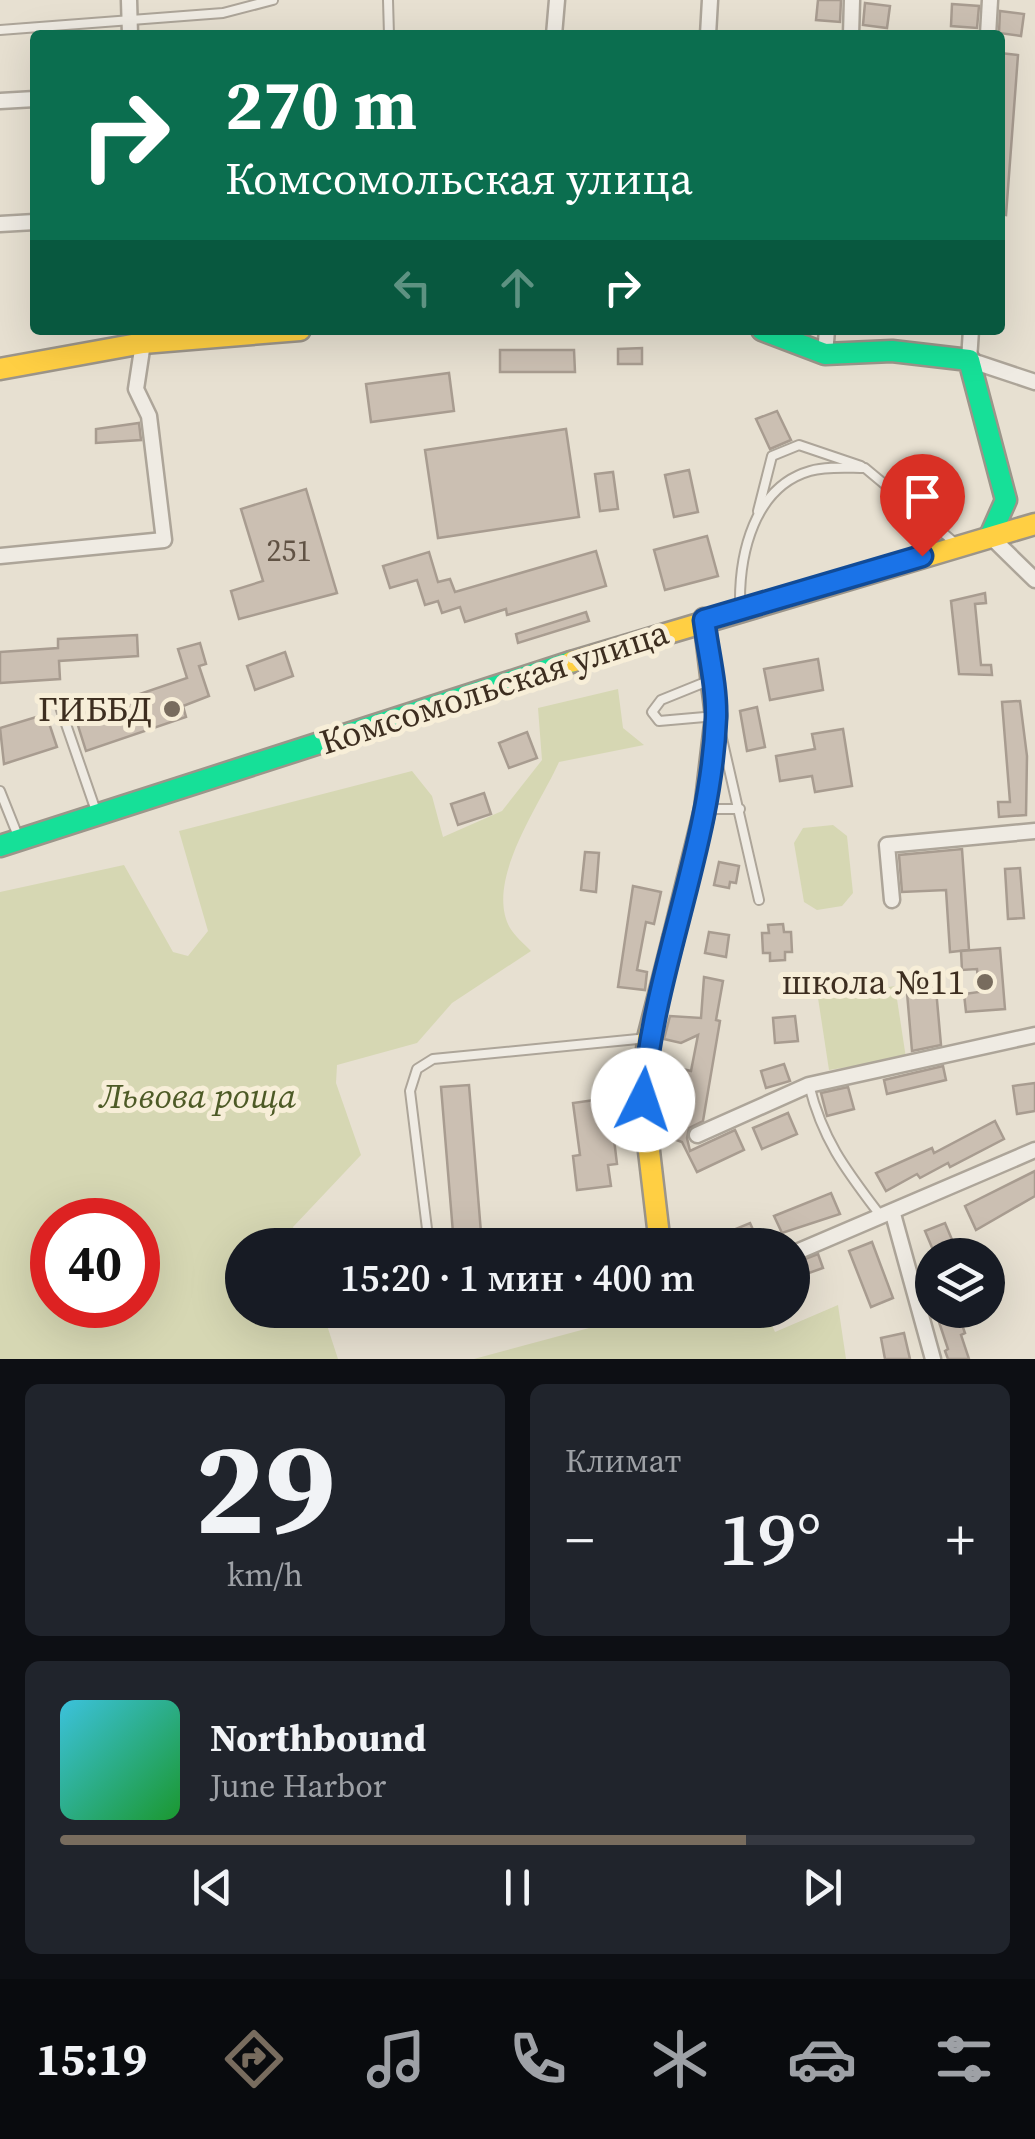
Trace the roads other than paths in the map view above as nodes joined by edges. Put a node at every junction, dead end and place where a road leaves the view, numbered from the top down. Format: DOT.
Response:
graph roads {
  1 [pos="129,0"];
  2 [pos="272,0"];
  3 [pos="388,0"];
  4 [pos="558,0"];
  5 [pos="710,0"];
  6 [pos="852,0"];
  7 [pos="990,0"];
  8 [pos="130,16"];
  9 [pos="0,30"];
  10 [pos="130,30"];
  11 [pos="389,30"];
  12 [pos="555,30"];
  13 [pos="708,30"];
  14 [pos="852,30"];
  15 [pos="988,30"];
  16 [pos="30,100"];
  17 [pos="0,101"];
  18 [pos="30,222"];
  19 [pos="0,224"];
  20 [pos="209,335"];
  21 [pos="775,335"];
  22 [pos="827,335"];
  23 [pos="971,335"];
  24 [pos="154,338"];
  25 [pos="825,354"];
  26 [pos="969,360"];
  27 [pos="0,369"];
  28 [pos="1035,382"];
  29 [pos="865,468"];
  30 [pos="1006,500"];
  31 [pos="1035,522"];
  32 [pos="755,523"];
  33 [pos="990,536"];
  34 [pos="958,546"];
  35 [pos="0,556"];
  36 [pos="1035,580"];
  37 [pos="740,609"];
  38 [pos="704,620"];
  39 [pos="713,680"];
  40 [pos="59,704"];
  41 [pos="716,716"];
  42 [pos="0,790"];
  43 [pos="705,809"];
  44 [pos="740,809"];
  45 [pos="97,815"];
  46 [pos="1035,831"];
  47 [pos="10,843"];
  48 [pos="759,900"];
  49 [pos="892,900"];
  50 [pos="1035,1035"];
  51 [pos="648,1038"];
  52 [pos="809,1085"];
  53 [pos="696,1134"];
  54 [pos="1034,1152"];
  55 [pos="888,1216"];
  56 [pos="427,1228"];
  57 [pos="658,1228"];
  58 [pos="810,1247"];
  59 [pos="934,1359"];
  1 -- 8 [label="street"];
  2 -- 8 [label="lane"];
  3 -- 11 [label="lane"];
  4 -- 12 [label="street"];
  5 -- 13 [label="street"];
  6 -- 14 [label="street"];
  7 -- 15 [label="street"];
  8 -- 9 [label="lane"];
  8 -- 10 [label="street"];
  16 -- 17 [label="street"];
  18 -- 19 [label="street"];
  20 -- 24 [label="street"];
  21 -- 25 [label="street"];
  22 -- 25 [label="street"];
  23 -- 26 [label="street"];
  24 -- 27 [label="street"];
  24 -- 35 [label="street"];
  25 -- 26 [label="street"];
  26 -- 28 [label="street"];
  26 -- 30 [label="street"];
  29 -- 32 [label="lane"];
  29 -- 32 [label="lane"];
  29 -- 34 [label="lane"];
  30 -- 31 [label="street"];
  30 -- 33 [label="street"];
  31 -- 33 [label="street, Комсомольская улица"];
  32 -- 37 [label="lane"];
  33 -- 34 [label="street, Комсомольская улица"];
  33 -- 36 [label="street"];
  34 -- 37 [label="street, Комсомольская улица"];
  37 -- 38 [label="street, Комсомольская улица"];
  38 -- 39 [label="street"];
  38 -- 45 [label="street, Комсомольская улица"];
  39 -- 41 [label="street"];
  39 -- 41 [label="lane"];
  40 -- 45 [label="lane"];
  41 -- 43 [label="street"];
  41 -- 44 [label="lane"];
  42 -- 47 [label="lane"];
  43 -- 44 [label="lane"];
  43 -- 51 [label="street"];
  44 -- 48 [label="lane"];
  45 -- 47 [label="street, Комсомольская улица"];
  46 -- 49 [label="street"];
  50 -- 52 [label="street"];
  51 -- 56 [label="lane"];
  51 -- 57 [label="street"];
  52 -- 53 [label="street"];
  52 -- 55 [label="lane"];
  54 -- 55 [label="street"];
  55 -- 58 [label="street"];
  55 -- 59 [label="street"];
}
